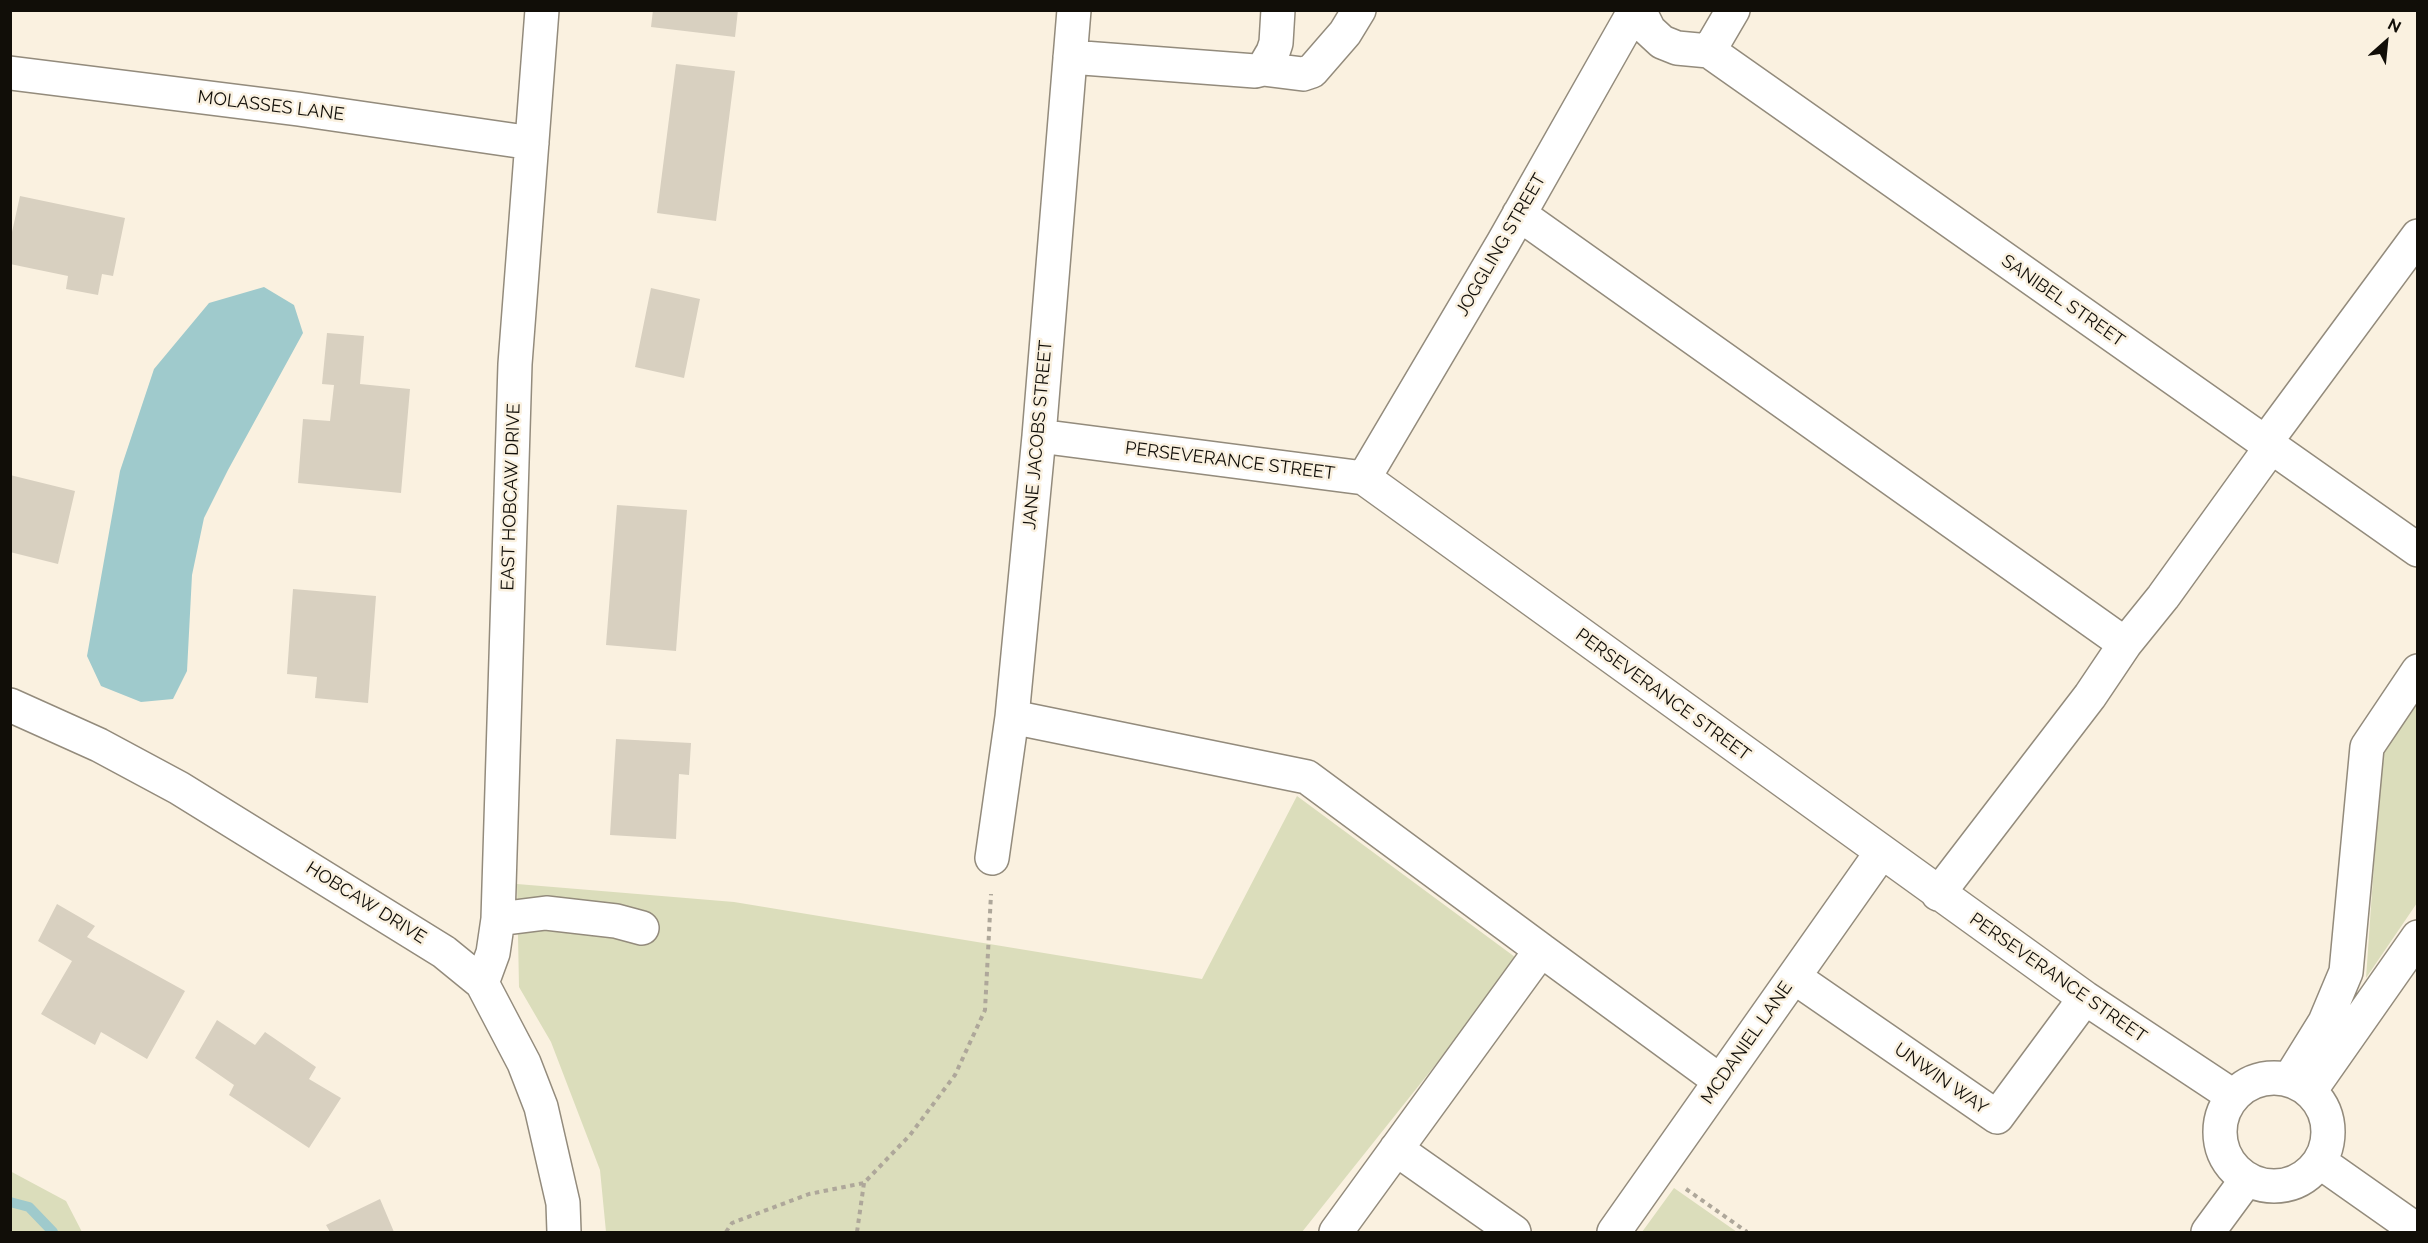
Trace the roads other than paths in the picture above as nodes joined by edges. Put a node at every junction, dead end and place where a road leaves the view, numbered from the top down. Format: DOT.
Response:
graph roads {
  1 [pos="542,10"];
  2 [pos="1074,10"];
  3 [pos="1278,10"];
  4 [pos="1359,10"];
  5 [pos="1637,10"];
  6 [pos="1733,10"];
  7 [pos="1709,51"];
  8 [pos="1070,57"];
  9 [pos="1263,69"];
  10 [pos="10,74"];
  11 [pos="532,143"];
  12 [pos="1519,214"];
  13 [pos="2418,236"];
  14 [pos="1039,436"];
  15 [pos="2268,445"];
  16 [pos="1364,478"];
  17 [pos="2418,550"];
  18 [pos="2125,644"];
  19 [pos="2418,671"];
  20 [pos="10,705"];
  21 [pos="1012,717"];
  22 [pos="1881,853"];
  23 [pos="992,858"];
  24 [pos="1938,894"];
  25 [pos="498,919"];
  26 [pos="642,928"];
  27 [pos="2418,937"];
  28 [pos="1541,951"];
  29 [pos="1794,977"];
  30 [pos="482,983"];
  31 [pos="2085,998"];
  32 [pos="1720,1081"];
  33 [pos="2299,1086"];
  34 [pos="2233,1096"];
  35 [pos="1396,1149"];
  36 [pos="2320,1162"];
  37 [pos="2247,1179"];
  38 [pos="2418,1231"];
  39 [pos="564,1233"];
  40 [pos="1336,1233"];
  41 [pos="1514,1233"];
  42 [pos="1614,1233"];
  43 [pos="2208,1233"];
  1 -- 11 [label="street, EAST HOBCAW DRIVE"];
  2 -- 8 [label="street, JANE JACOBS STREET"];
  3 -- 9 [label="street"];
  4 -- 9 [label="street"];
  5 -- 7 [label="street"];
  5 -- 12 [label="street, JOGGLING STREET"];
  6 -- 7 [label="street"];
  7 -- 15 [label="street, SANIBEL STREET"];
  8 -- 9 [label="street"];
  8 -- 14 [label="street, JANE JACOBS STREET"];
  10 -- 11 [label="street, MOLASSES LANE"];
  11 -- 25 [label="street, EAST HOBCAW DRIVE"];
  12 -- 16 [label="street, JOGGLING STREET"];
  12 -- 18 [label="street"];
  13 -- 15 [label="street"];
  14 -- 16 [label="street, PERSEVERANCE STREET"];
  14 -- 21 [label="street, JANE JACOBS STREET"];
  15 -- 17 [label="street, SANIBEL STREET"];
  15 -- 18 [label="street"];
  16 -- 22 [label="street, PERSEVERANCE STREET"];
  18 -- 24 [label="street"];
  19 -- 33 [label="street"];
  20 -- 30 [label="street, HOBCAW DRIVE"];
  21 -- 23 [label="street, JANE JACOBS STREET"];
  21 -- 28 [label="street"];
  22 -- 24 [label="street, PERSEVERANCE STREET"];
  22 -- 29 [label="street, MCDANIEL LANE"];
  24 -- 31 [label="street, PERSEVERANCE STREET"];
  25 -- 26 [label="street"];
  25 -- 30 [label="street, EAST HOBCAW DRIVE"];
  27 -- 33 [label="street"];
  28 -- 32 [label="street"];
  28 -- 35 [label="street"];
  29 -- 31 [label="street, UNWIN WAY"];
  29 -- 32 [label="street, MCDANIEL LANE"];
  30 -- 39 [label="street, HOBCAW DRIVE"];
  31 -- 34 [label="street, PERSEVERANCE STREET"];
  32 -- 42 [label="street, MCDANIEL LANE"];
  33 -- 34 [label="street"];
  33 -- 36 [label="street"];
  34 -- 37 [label="street"];
  35 -- 40 [label="street"];
  35 -- 41 [label="street"];
  36 -- 37 [label="street"];
  36 -- 38 [label="street"];
  37 -- 43 [label="street"];
}
